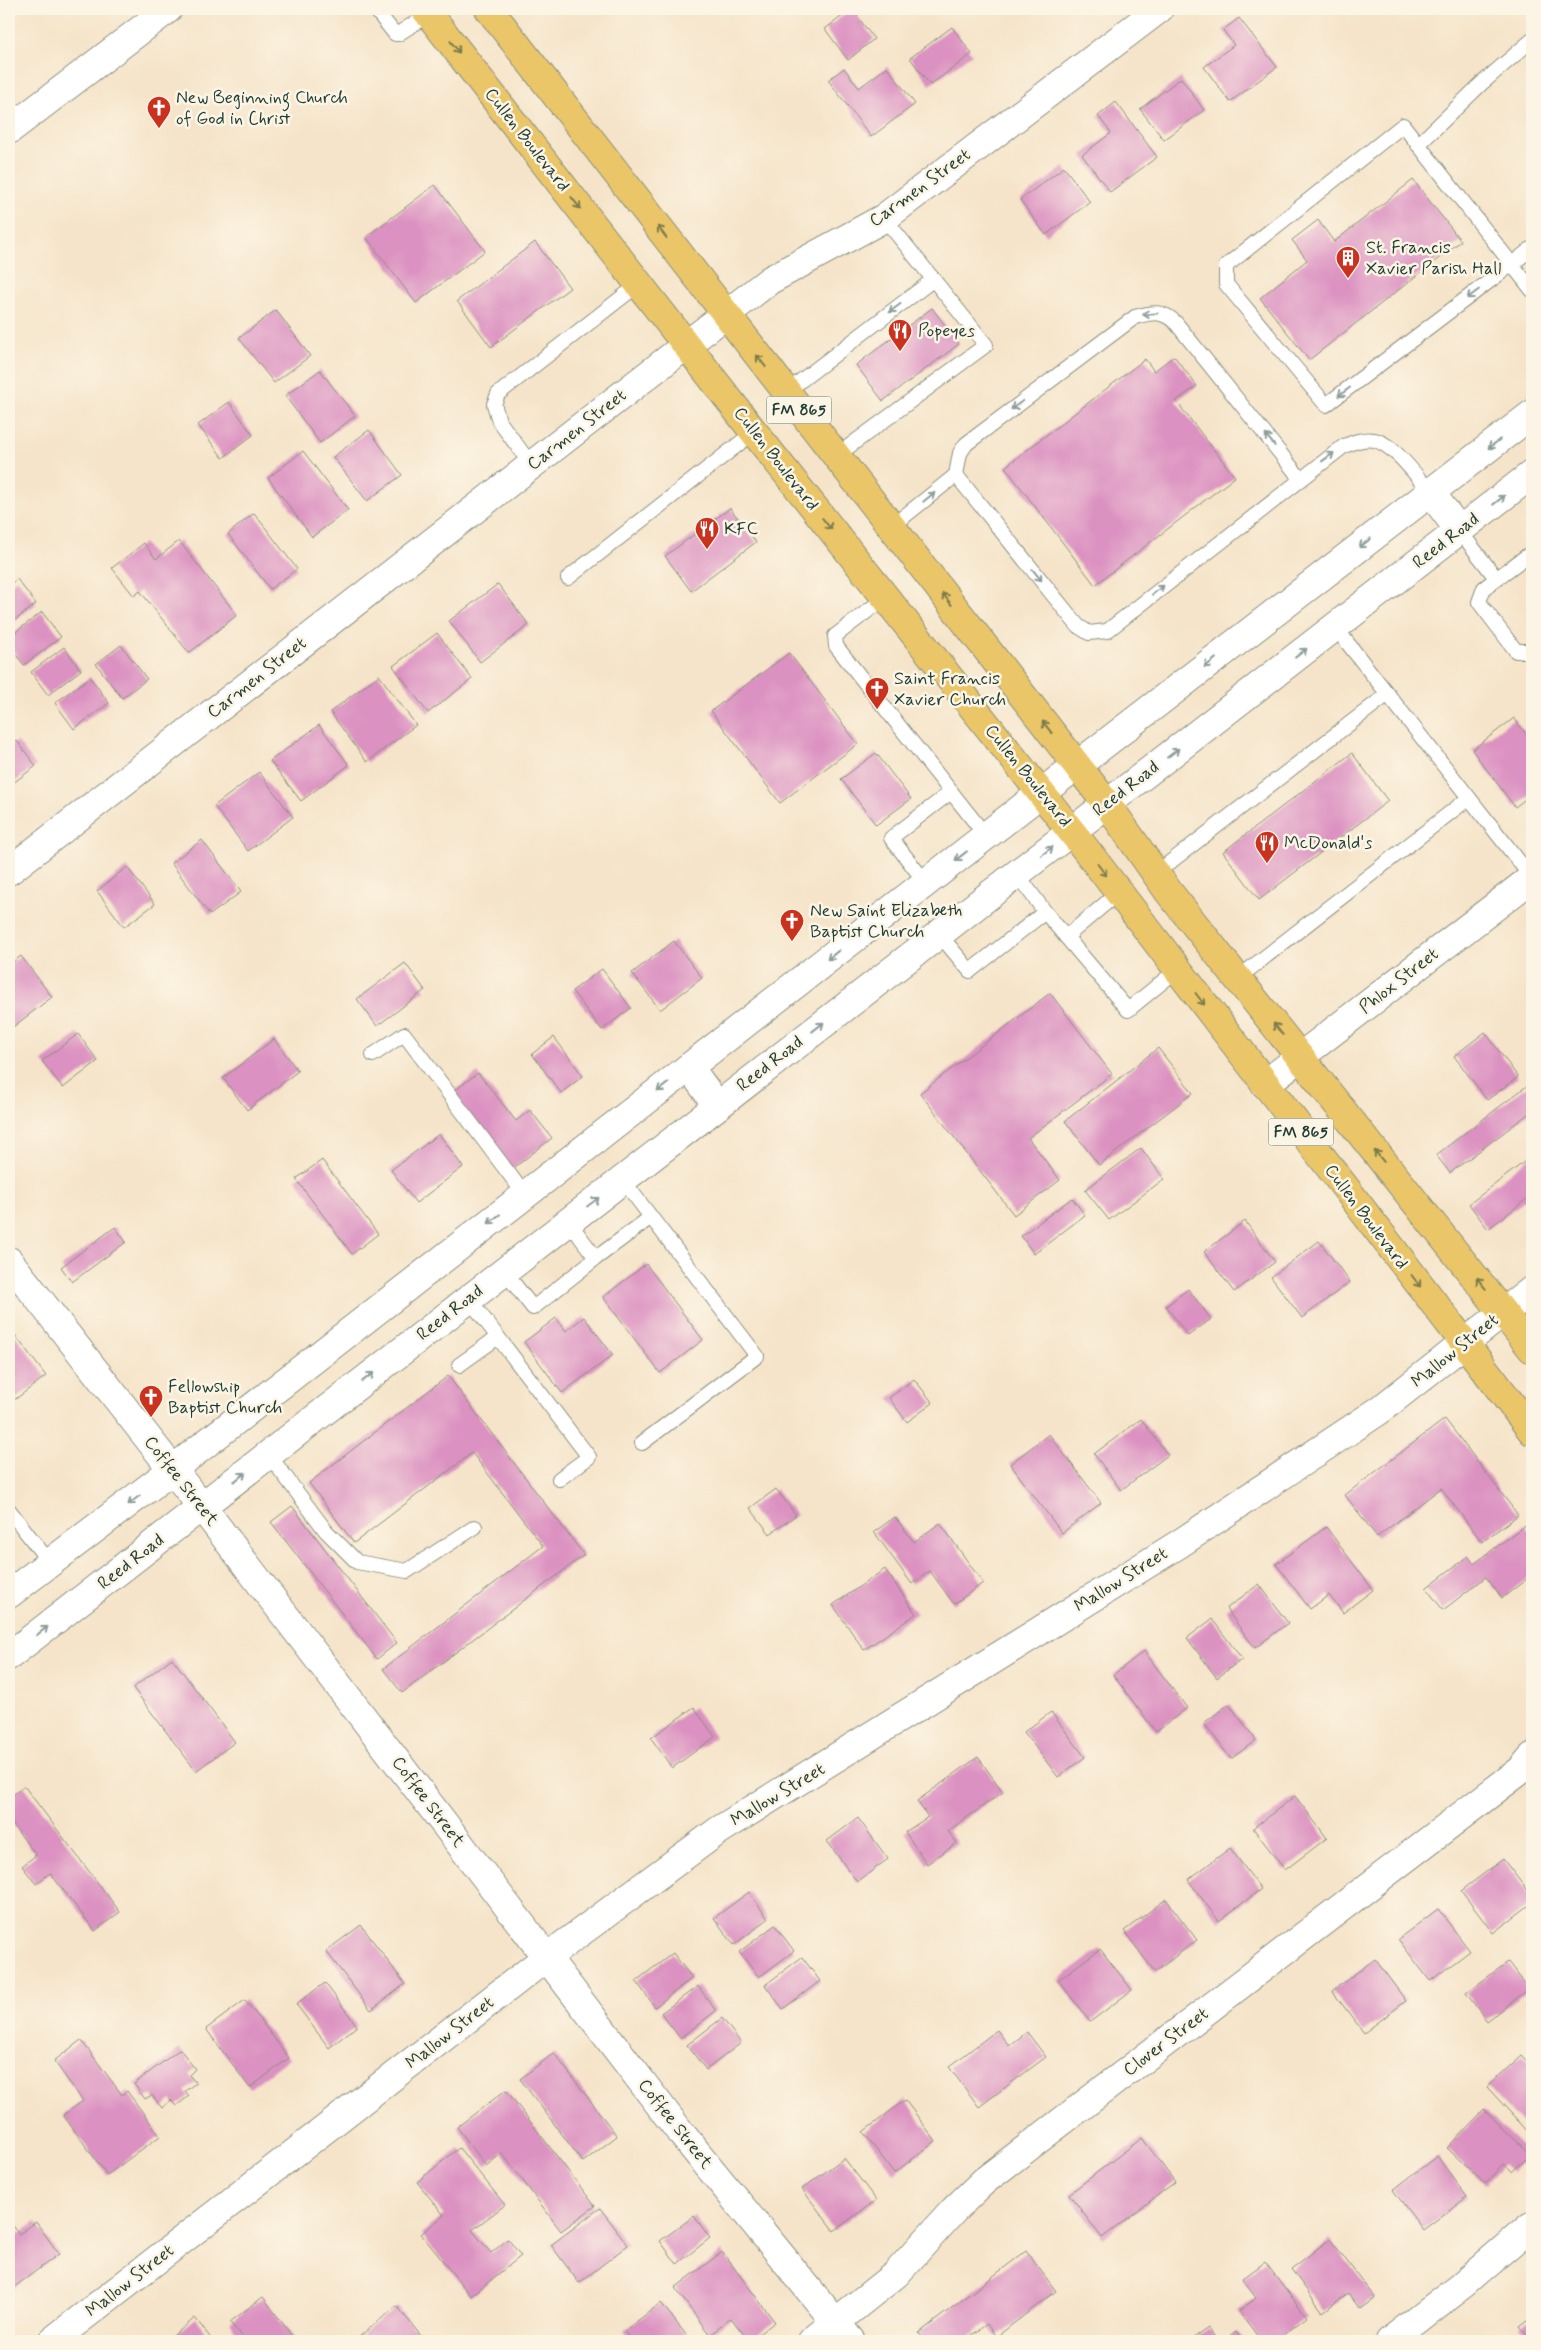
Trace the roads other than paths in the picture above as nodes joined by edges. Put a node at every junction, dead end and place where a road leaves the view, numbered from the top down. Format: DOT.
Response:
graph roads {
  1 [pos="168,9"];
  2 [pos="375,9"];
  3 [pos="489,9"];
  4 [pos="1159,9"];
  5 [pos="427,11"];
  6 [pos="1532,40"];
  7 [pos="9,130"];
  8 [pos="1418,145"];
  9 [pos="884,218"];
  10 [pos="1532,248"];
  11 [pos="1512,264"];
  12 [pos="934,279"];
  13 [pos="639,284"];
  14 [pos="1532,290"];
  15 [pos="726,315"];
  16 [pos="686,344"];
  17 [pos="786,392"];
  18 [pos="1532,414"];
  19 [pos="754,432"];
  20 [pos="836,456"];
  21 [pos="532,466"];
  22 [pos="1532,474"];
  23 [pos="956,475"];
  24 [pos="1300,478"];
  25 [pos="1430,493"];
  26 [pos="891,527"];
  27 [pos="1459,530"];
  28 [pos="1532,552"];
  29 [pos="568,578"];
  30 [pos="1496,578"];
  31 [pos="886,597"];
  32 [pos="1335,627"];
  33 [pos="1532,651"];
  34 [pos="1388,694"];
  35 [pos="1077,766"];
  36 [pos="951,792"];
  37 [pos="1041,793"];
  38 [pos="1469,798"];
  39 [pos="1107,804"];
  40 [pos="1072,832"];
  41 [pos="986,836"];
  42 [pos="9,871"];
  43 [pos="1017,874"];
  44 [pos="1156,874"];
  45 [pos="1532,878"];
  46 [pos="926,883"];
  47 [pos="1119,892"];
  48 [pos="1045,912"];
  49 [pos="939,934"];
  50 [pos="1066,937"];
  51 [pos="1178,970"];
  52 [pos="1238,978"];
  53 [pos="373,1055"];
  54 [pos="1300,1058"];
  55 [pos="689,1067"];
  56 [pos="1265,1084"];
  57 [pos="717,1105"];
  58 [pos="622,1179"];
  59 [pos="525,1195"];
  60 [pos="651,1217"];
  61 [pos="568,1220"];
  62 [pos="596,1258"];
  63 [pos="9,1261"];
  64 [pos="504,1271"];
  65 [pos="1532,1290"];
  66 [pos="469,1298"];
  67 [pos="1504,1312"];
  68 [pos="498,1337"];
  69 [pos="1464,1344"];
  70 [pos="1532,1349"];
  71 [pos="459,1365"];
  72 [pos="1532,1431"];
  73 [pos="642,1443"];
  74 [pos="269,1455"];
  75 [pos="172,1470"];
  76 [pos="559,1479"];
  77 [pos="202,1507"];
  78 [pos="9,1510"];
  79 [pos="475,1527"];
  80 [pos="50,1563"];
  81 [pos="9,1594"];
  82 [pos="9,1656"];
  83 [pos="1532,1757"];
  84 [pos="547,1957"];
  85 [pos="1532,2225"];
  86 [pos="844,2332"];
  87 [pos="52,2341"];
  88 [pos="812,2341"];
  89 [pos="1390,2341"];
  1 -- 7 [label="street"];
  2 -- 5 [label="lane"];
  15 -- 3 [label="main road, FM 865, one-way"];
  4 -- 9 [label="street, Carmen Street"];
  5 -- 13 [label="main road, Cullen Boulevard / FM 865, one-way"];
  6 -- 8 [label="lane"];
  8 -- 11 [label="lane"];
  11 -- 8 [label="lane, one-way"];
  9 -- 12 [label="lane"];
  9 -- 15 [label="street, Carmen Street"];
  10 -- 11 [label="lane"];
  11 -- 14 [label="lane"];
  12 -- 17 [label="lane, one-way"];
  12 -- 20 [label="lane"];
  13 -- 16 [label="main road, Cullen Boulevard / FM 865"];
  13 -- 21 [label="lane"];
  15 -- 16 [label="street, Carmen Street"];
  17 -- 15 [label="main road, FM 865, one-way"];
  16 -- 19 [label="main road, Cullen Boulevard / FM 865"];
  16 -- 21 [label="street, Carmen Street"];
  17 -- 20 [label="main road, FM 865"];
  18 -- 25 [label="street, one-way"];
  19 -- 29 [label="lane"];
  19 -- 31 [label="main road, Cullen Boulevard / FM 865, one-way"];
  20 -- 26 [label="main road, FM 865"];
  21 -- 42 [label="street, Carmen Street"];
  27 -- 22 [label="street, Reed Road, one-way"];
  23 -- 24 [label="lane, one-way"];
  24 -- 23 [label="lane, one-way"];
  26 -- 23 [label="lane, one-way"];
  24 -- 25 [label="lane, one-way"];
  25 -- 27 [label="street"];
  25 -- 35 [label="street, one-way"];
  35 -- 26 [label="main road, FM 865, one-way"];
  27 -- 30 [label="lane"];
  27 -- 32 [label="street, Reed Road"];
  28 -- 30 [label="lane"];
  30 -- 33 [label="lane"];
  31 -- 36 [label="lane"];
  31 -- 37 [label="main road, Cullen Boulevard / FM 865"];
  32 -- 34 [label="lane"];
  39 -- 32 [label="street, Reed Road, one-way"];
  34 -- 38 [label="lane"];
  34 -- 44 [label="lane"];
  35 -- 37 [label="street"];
  35 -- 39 [label="main road, FM 865"];
  36 -- 41 [label="lane"];
  36 -- 46 [label="lane"];
  37 -- 40 [label="main road, Cullen Boulevard / FM 865"];
  37 -- 41 [label="street"];
  38 -- 45 [label="lane"];
  38 -- 52 [label="lane"];
  39 -- 40 [label="street, Reed Road"];
  39 -- 44 [label="main road, FM 865"];
  43 -- 40 [label="street, Reed Road, one-way"];
  40 -- 47 [label="main road, Cullen Boulevard / FM 865, one-way"];
  41 -- 46 [label="street, one-way"];
  43 -- 48 [label="lane"];
  43 -- 49 [label="street, Reed Road"];
  44 -- 52 [label="main road, FM 865"];
  45 -- 54 [label="street, Phlox Street"];
  46 -- 55 [label="street, one-way"];
  47 -- 50 [label="lane"];
  47 -- 51 [label="main road, Cullen Boulevard / FM 865"];
  48 -- 49 [label="lane"];
  48 -- 50 [label="lane"];
  57 -- 49 [label="street, Reed Road, one-way"];
  50 -- 51 [label="lane"];
  51 -- 56 [label="main road, Cullen Boulevard / FM 865, one-way"];
  54 -- 52 [label="main road, FM 865, one-way"];
  53 -- 59 [label="lane"];
  54 -- 56 [label="street, Phlox Street"];
  67 -- 54 [label="main road, FM 865, one-way"];
  55 -- 57 [label="street"];
  55 -- 59 [label="street, one-way"];
  56 -- 69 [label="main road, Cullen Boulevard / FM 865, one-way"];
  57 -- 58 [label="street, Reed Road"];
  58 -- 60 [label="lane"];
  61 -- 58 [label="street, Reed Road, one-way"];
  59 -- 75 [label="street, one-way"];
  60 -- 62 [label="lane"];
  60 -- 73 [label="lane"];
  61 -- 62 [label="lane"];
  61 -- 64 [label="street, Reed Road"];
  62 -- 64 [label="lane"];
  63 -- 75 [label="street, Coffee Street"];
  64 -- 66 [label="street, Reed Road"];
  65 -- 67 [label="street, Mallow Street"];
  66 -- 68 [label="lane"];
  74 -- 66 [label="street, Reed Road, one-way"];
  67 -- 69 [label="street, Mallow Street"];
  67 -- 70 [label="main road, FM 865"];
  68 -- 71 [label="lane"];
  68 -- 76 [label="lane"];
  69 -- 72 [label="main road, Cullen Boulevard / FM 865"];
  69 -- 84 [label="street, Mallow Street"];
  77 -- 74 [label="street, Reed Road, one-way"];
  74 -- 79 [label="lane"];
  75 -- 77 [label="street, Coffee Street"];
  75 -- 80 [label="street, one-way"];
  82 -- 77 [label="street, Reed Road, one-way"];
  77 -- 84 [label="street, Coffee Street"];
  78 -- 80 [label="lane"];
  80 -- 81 [label="street"];
  83 -- 86 [label="street, Clover Street"];
  84 -- 86 [label="street, Coffee Street"];
  84 -- 87 [label="street, Mallow Street"];
  85 -- 89 [label="street"];
  86 -- 88 [label="street, Clover Street"];
}
